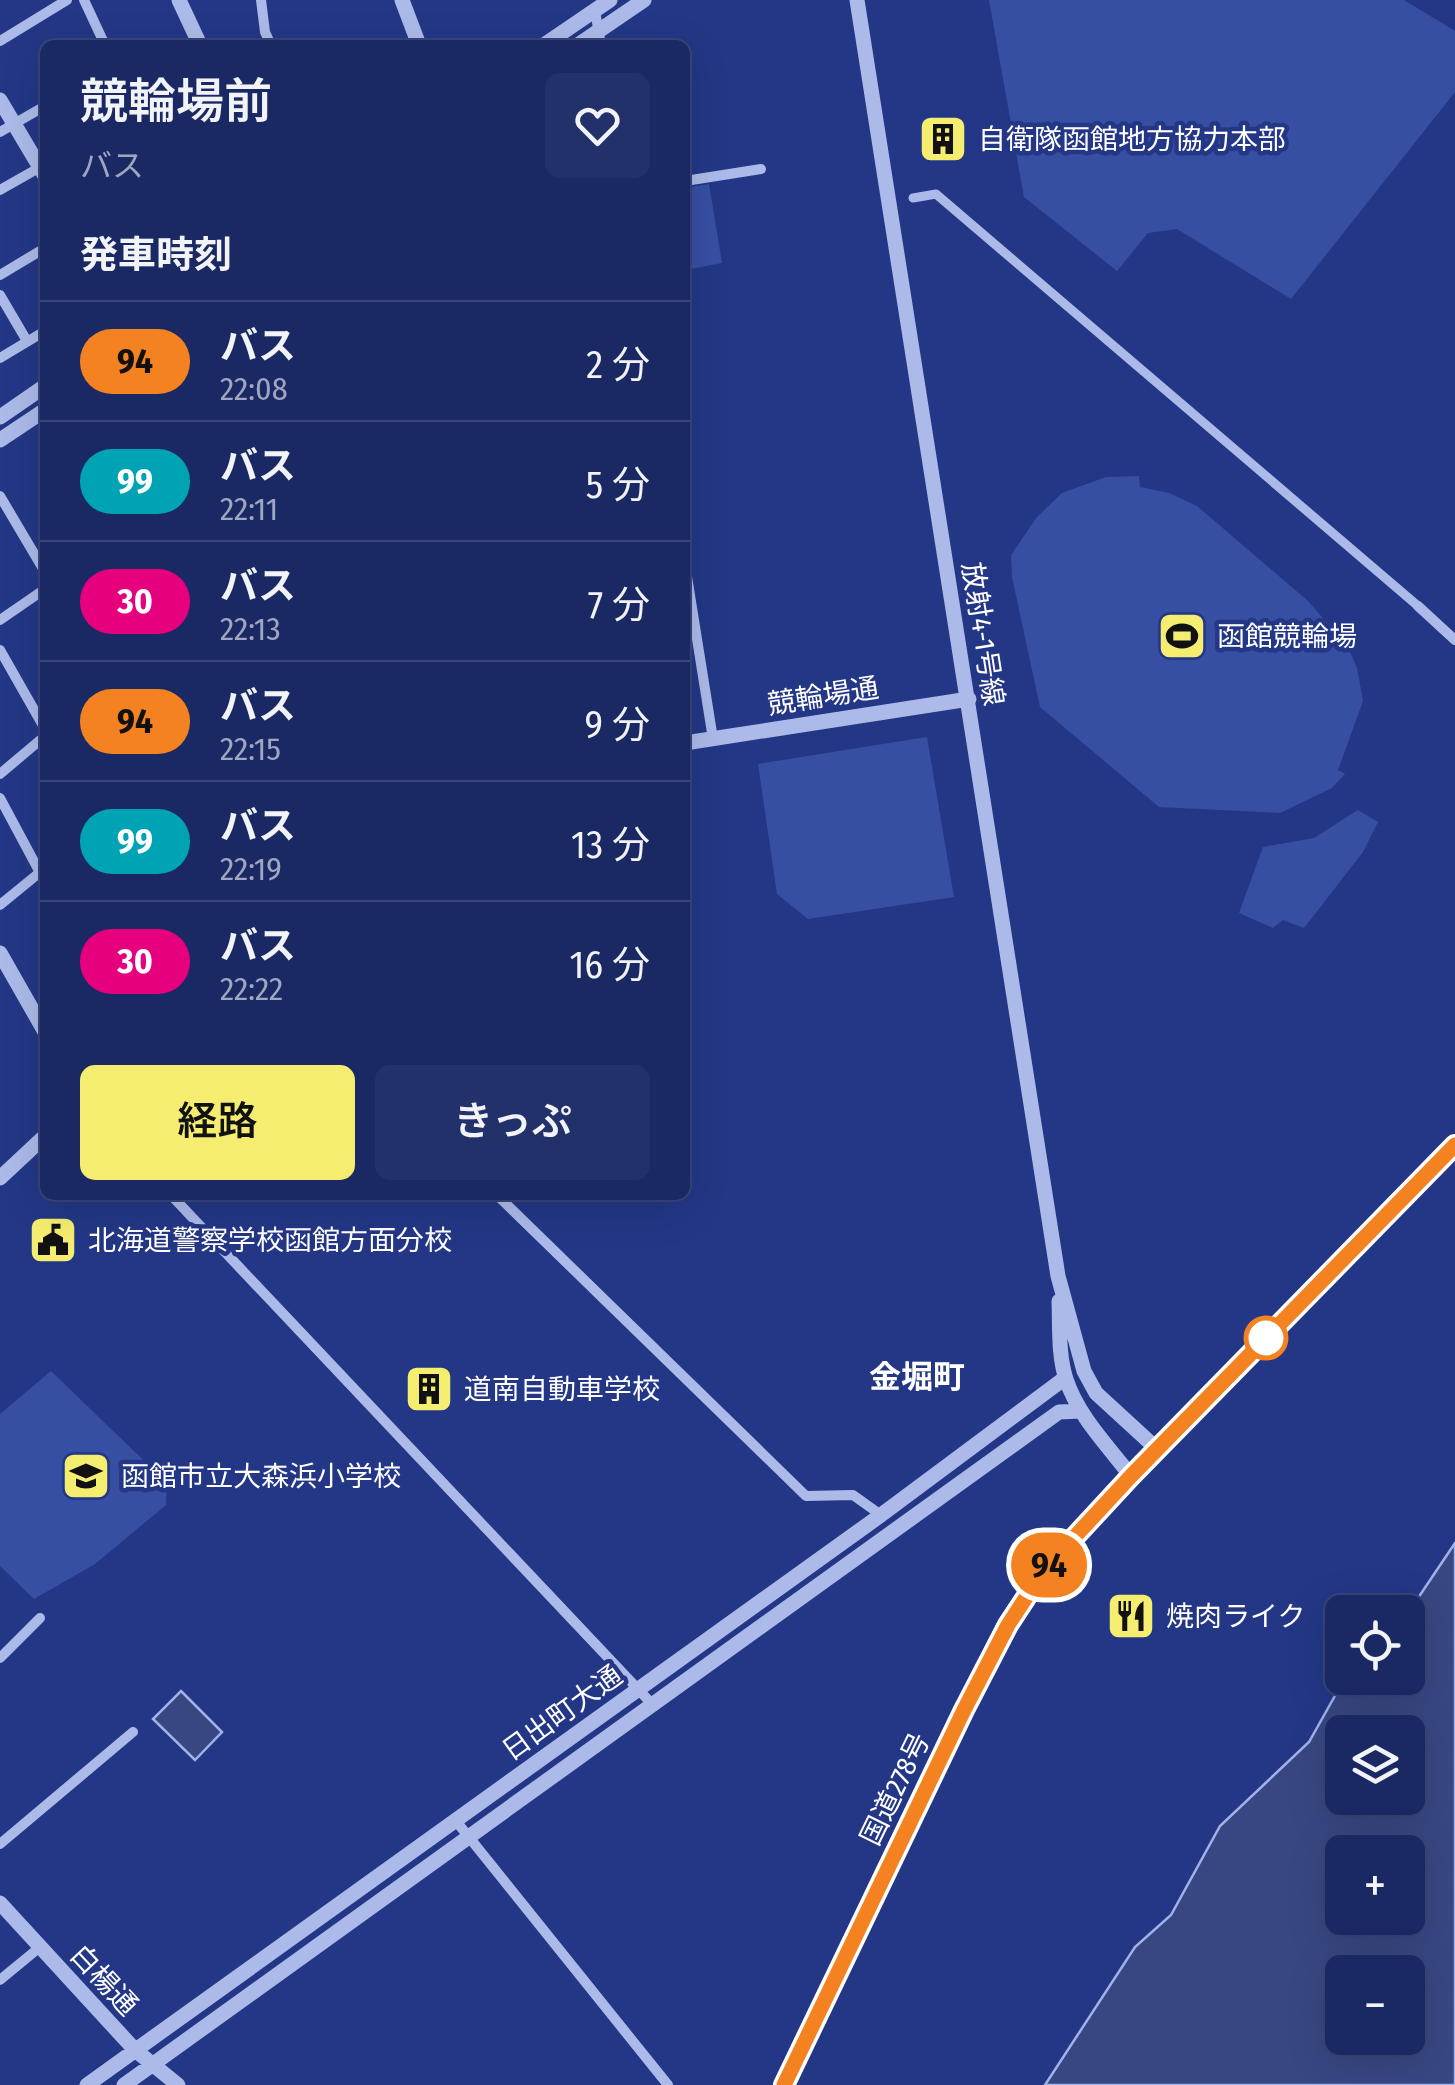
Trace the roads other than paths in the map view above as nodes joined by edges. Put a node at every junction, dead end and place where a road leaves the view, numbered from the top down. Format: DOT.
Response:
graph roads {
  1 [pos="67,0"];
  2 [pos="84,0"];
  3 [pos="179,0"];
  4 [pos="260,0"];
  5 [pos="402,0"];
  6 [pos="609,0"];
  7 [pos="644,0"];
  8 [pos="857,0"];
  9 [pos="594,11"];
  10 [pos="600,38"];
  11 [pos="0,40"];
  12 [pos="103,40"];
  13 [pos="198,40"];
  14 [pos="268,40"];
  15 [pos="417,40"];
  16 [pos="551,40"];
  17 [pos="0,100"];
  18 [pos="40,109"];
  19 [pos="7,128"];
  20 [pos="40,166"];
  21 [pos="761,169"];
  22 [pos="40,170"];
  23 [pos="690,180"];
  24 [pos="0,190"];
  25 [pos="913,198"];
  26 [pos="40,251"];
  27 [pos="0,275"];
  28 [pos="0,294"];
  29 [pos="40,334"];
  30 [pos="27,342"];
  31 [pos="0,358"];
  32 [pos="40,389"];
  33 [pos="40,413"];
  34 [pos="0,417"];
  35 [pos="0,440"];
  36 [pos="0,496"];
  37 [pos="40,564"];
  38 [pos="40,592"];
  39 [pos="690,596"];
  40 [pos="1418,606"];
  41 [pos="0,620"];
  42 [pos="1455,640"];
  43 [pos="0,650"];
  44 [pos="969,699"];
  45 [pos="40,719"];
  46 [pos="712,738"];
  47 [pos="40,740"];
  48 [pos="690,742"];
  49 [pos="0,774"];
  50 [pos="0,798"];
  51 [pos="40,869"];
  52 [pos="40,876"];
  53 [pos="0,904"];
  54 [pos="0,953"];
  55 [pos="40,1023"];
  56 [pos="40,1141"];
  57 [pos="1455,1145"];
  58 [pos="0,1178"];
  59 [pos="177,1200"];
  60 [pos="502,1200"];
  61 [pos="1058,1276"];
  62 [pos="1065,1378"];
  63 [pos="1081,1411"];
  64 [pos="1157,1449"];
  65 [pos="1131,1476"];
  66 [pos="882,1515"];
  67 [pos="40,1618"];
  68 [pos="0,1658"];
  69 [pos="640,1688"];
  70 [pos="652,1704"];
  71 [pos="133,1732"];
  72 [pos="456,1821"];
  73 [pos="470,1838"];
  74 [pos="0,1844"];
  75 [pos="0,1903"];
  76 [pos="40,1947"];
  77 [pos="0,1980"];
  78 [pos="135,2050"];
  79 [pos="152,2065"];
  80 [pos="87,2085"];
  81 [pos="124,2085"];
  82 [pos="178,2085"];
  83 [pos="668,2085"];
  84 [pos="784,2085"];
  1 -- 11 [label="street"];
  2 -- 12 [label="street"];
  3 -- 13 [label="street"];
  4 -- 14 [label="street"];
  5 -- 15 [label="street"];
  6 -- 9 [label="street"];
  7 -- 10 [label="street"];
  8 -- 44 [label="street, 放射4-1号線"];
  9 -- 10 [label="street"];
  9 -- 16 [label="street"];
  17 -- 19 [label="street"];
  18 -- 19 [label="street"];
  19 -- 20 [label="street"];
  21 -- 23 [label="street"];
  22 -- 24 [label="street"];
  25 -- 40 [label="street"];
  26 -- 27 [label="street"];
  28 -- 30 [label="street"];
  29 -- 30 [label="street"];
  30 -- 31 [label="street"];
  32 -- 34 [label="street"];
  33 -- 35 [label="street"];
  36 -- 37 [label="street"];
  38 -- 41 [label="street"];
  39 -- 46 [label="street"];
  40 -- 42 [label="street"];
  43 -- 45 [label="street"];
  44 -- 46 [label="street, 競輪場通"];
  44 -- 61 [label="street, 放射4-1号線"];
  46 -- 48 [label="street, 競輪場通"];
  47 -- 49 [label="street"];
  50 -- 51 [label="street"];
  52 -- 53 [label="street"];
  54 -- 55 [label="street"];
  56 -- 58 [label="street"];
  57 -- 64 [label="highway, 国道278号"];
  59 -- 69 [label="street"];
  60 -- 66 [label="street"];
  61 -- 62 [label="street, 放射4-1号線"];
  61 -- 64 [label="street, 放射4-1号線"];
  62 -- 63 [label="street, 放射4-1号線"];
  62 -- 66 [label="street, 日出町大通"];
  63 -- 65 [label="street, 放射4-1号線"];
  63 -- 70 [label="street, 日出町大通"];
  64 -- 65 [label="highway, 国道278号"];
  65 -- 84 [label="highway, 国道278号"];
  66 -- 69 [label="street, 日出町大通"];
  67 -- 68 [label="street"];
  69 -- 70 [label="street"];
  69 -- 72 [label="street, 日出町大通"];
  70 -- 73 [label="street, 日出町大通"];
  71 -- 74 [label="street"];
  72 -- 73 [label="street"];
  72 -- 78 [label="street, 日出町大通"];
  73 -- 79 [label="street, 日出町大通"];
  73 -- 83 [label="street"];
  75 -- 76 [label="street, 白楊通"];
  76 -- 77 [label="street"];
  76 -- 78 [label="street, 白楊通"];
  78 -- 79 [label="street, 白楊通"];
  78 -- 80 [label="street, 日出町大通"];
  79 -- 81 [label="street, 日出町大通"];
  79 -- 82 [label="street, 白楊通"];
}
